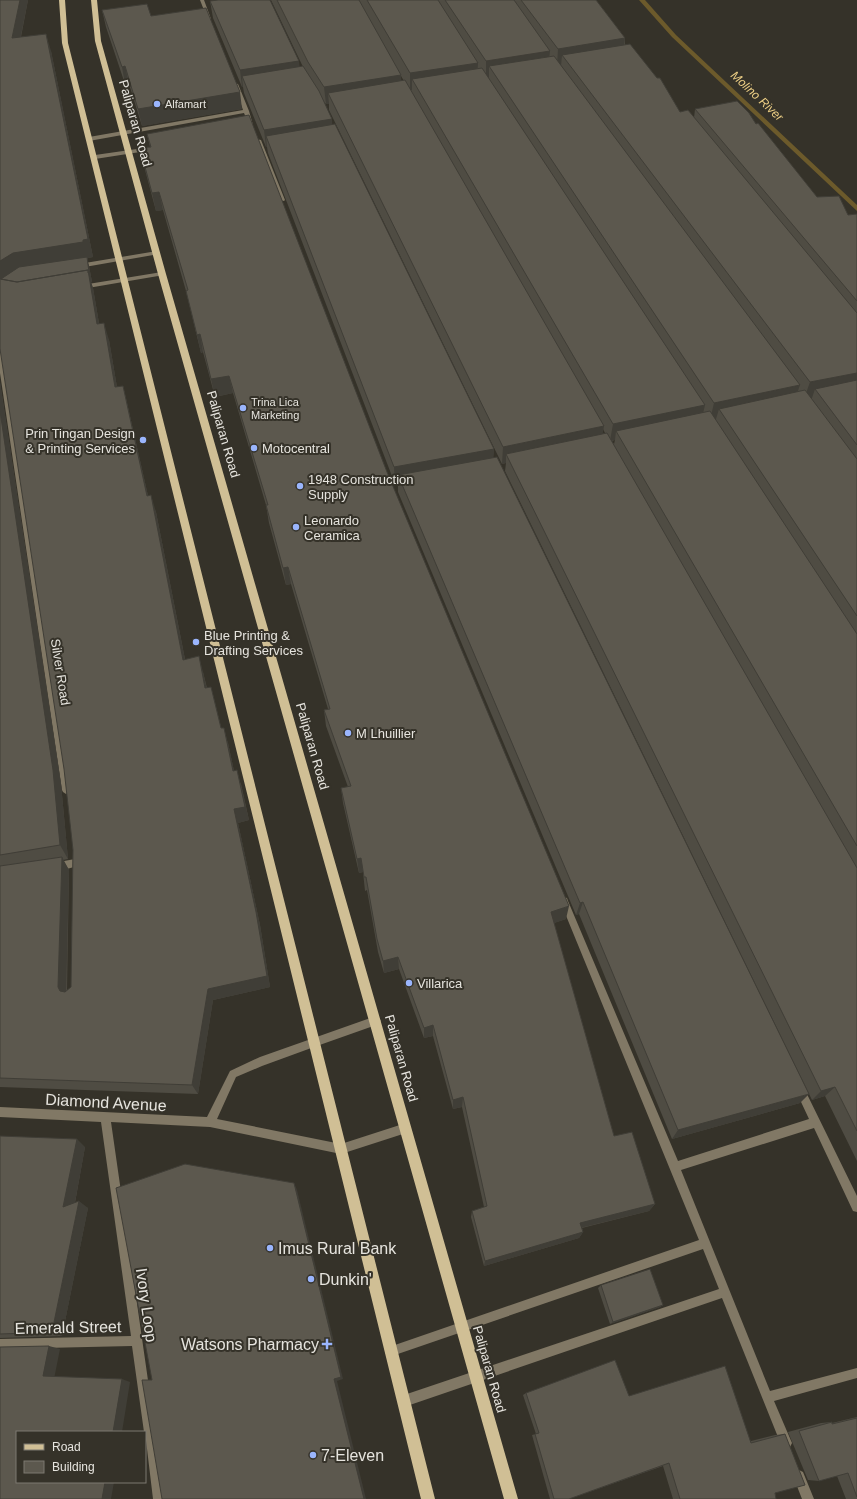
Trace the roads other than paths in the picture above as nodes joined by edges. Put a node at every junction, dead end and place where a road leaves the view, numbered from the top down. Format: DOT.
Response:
graph roads {
  1 [pos="62,0"];
  2 [pos="94,0"];
  3 [pos="202,0"];
  4 [pos="213,28"];
  5 [pos="233,77"];
  6 [pos="247,111"];
  7 [pos="123,134"];
  8 [pos="89,139"];
  9 [pos="159,147"];
  10 [pos="129,153"];
  11 [pos="95,157"];
  12 [pos="285,210"];
  13 [pos="157,253"];
  14 [pos="119,260"];
  15 [pos="75,266"];
  16 [pos="162,274"];
  17 [pos="124,281"];
  18 [pos="78,288"];
  19 [pos="0,352"];
  20 [pos="68,800"];
  21 [pos="74,863"];
  22 [pos="45,868"];
  23 [pos="561,894"];
  24 [pos="376,1021"];
  25 [pos="314,1042"];
  26 [pos="795,1079"];
  27 [pos="0,1112"];
  28 [pos="105,1116"];
  29 [pos="210,1122"];
  30 [pos="816,1122"];
  31 [pos="406,1128"];
  32 [pos="341,1149"];
  33 [pos="675,1167"];
  34 [pos="857,1207"];
  35 [pos="704,1243"];
  36 [pos="724,1292"];
  37 [pos="463,1326"];
  38 [pos="136,1341"];
  39 [pos="0,1344"];
  40 [pos="392,1351"];
  41 [pos="857,1373"];
  42 [pos="477,1375"];
  43 [pos="767,1396"];
  44 [pos="404,1401"];
  45 [pos="788,1448"];
  46 [pos="796,1470"];
  47 [pos="159,1499"];
  48 [pos="428,1499"];
  49 [pos="511,1499"];
  50 [pos="808,1499"];
  1 -- 8 [label="main road"];
  2 -- 7 [label="main road, Paliparan Road"];
  3 -- 4 [label="street"];
  5 -- 6 [label="street"];
  6 -- 7 [label="street"];
  6 -- 12 [label="street"];
  7 -- 8 [label="street"];
  7 -- 10 [label="main road, Paliparan Road"];
  8 -- 11 [label="main road"];
  9 -- 10 [label="street"];
  10 -- 11 [label="street"];
  10 -- 13 [label="main road, Paliparan Road"];
  11 -- 14 [label="main road"];
  13 -- 14 [label="street"];
  13 -- 16 [label="main road, Paliparan Road"];
  14 -- 15 [label="street"];
  14 -- 17 [label="main road"];
  16 -- 17 [label="street"];
  16 -- 24 [label="main road, Paliparan Road"];
  17 -- 18 [label="street"];
  17 -- 25 [label="main road"];
  19 -- 20 [label="street, Silver Road"];
  21 -- 22 [label="street"];
  23 -- 33 [label="street"];
  24 -- 25 [label="street"];
  24 -- 31 [label="main road, Paliparan Road"];
  25 -- 29 [label="street"];
  25 -- 32 [label="main road"];
  26 -- 30 [label="street"];
  27 -- 28 [label="street, Diamond Avenue"];
  28 -- 29 [label="street, Diamond Avenue"];
  28 -- 38 [label="street, Ivory Loop"];
  29 -- 32 [label="street, Diamond Avenue"];
  30 -- 33 [label="street"];
  30 -- 34 [label="street"];
  31 -- 32 [label="street, Diamond Avenue"];
  31 -- 37 [label="main road, Paliparan Road"];
  32 -- 40 [label="main road"];
  33 -- 35 [label="street"];
  35 -- 36 [label="street"];
  35 -- 37 [label="street"];
  36 -- 42 [label="street"];
  36 -- 43 [label="street"];
  37 -- 40 [label="street"];
  37 -- 42 [label="main road, Paliparan Road"];
  38 -- 39 [label="street, Emerald Street"];
  38 -- 47 [label="street, Ivory Loop"];
  40 -- 44 [label="main road"];
  41 -- 43 [label="street"];
  42 -- 44 [label="street"];
  42 -- 49 [label="main road, Paliparan Road"];
  43 -- 45 [label="street"];
  44 -- 48 [label="main road"];
  46 -- 50 [label="street"];
}
